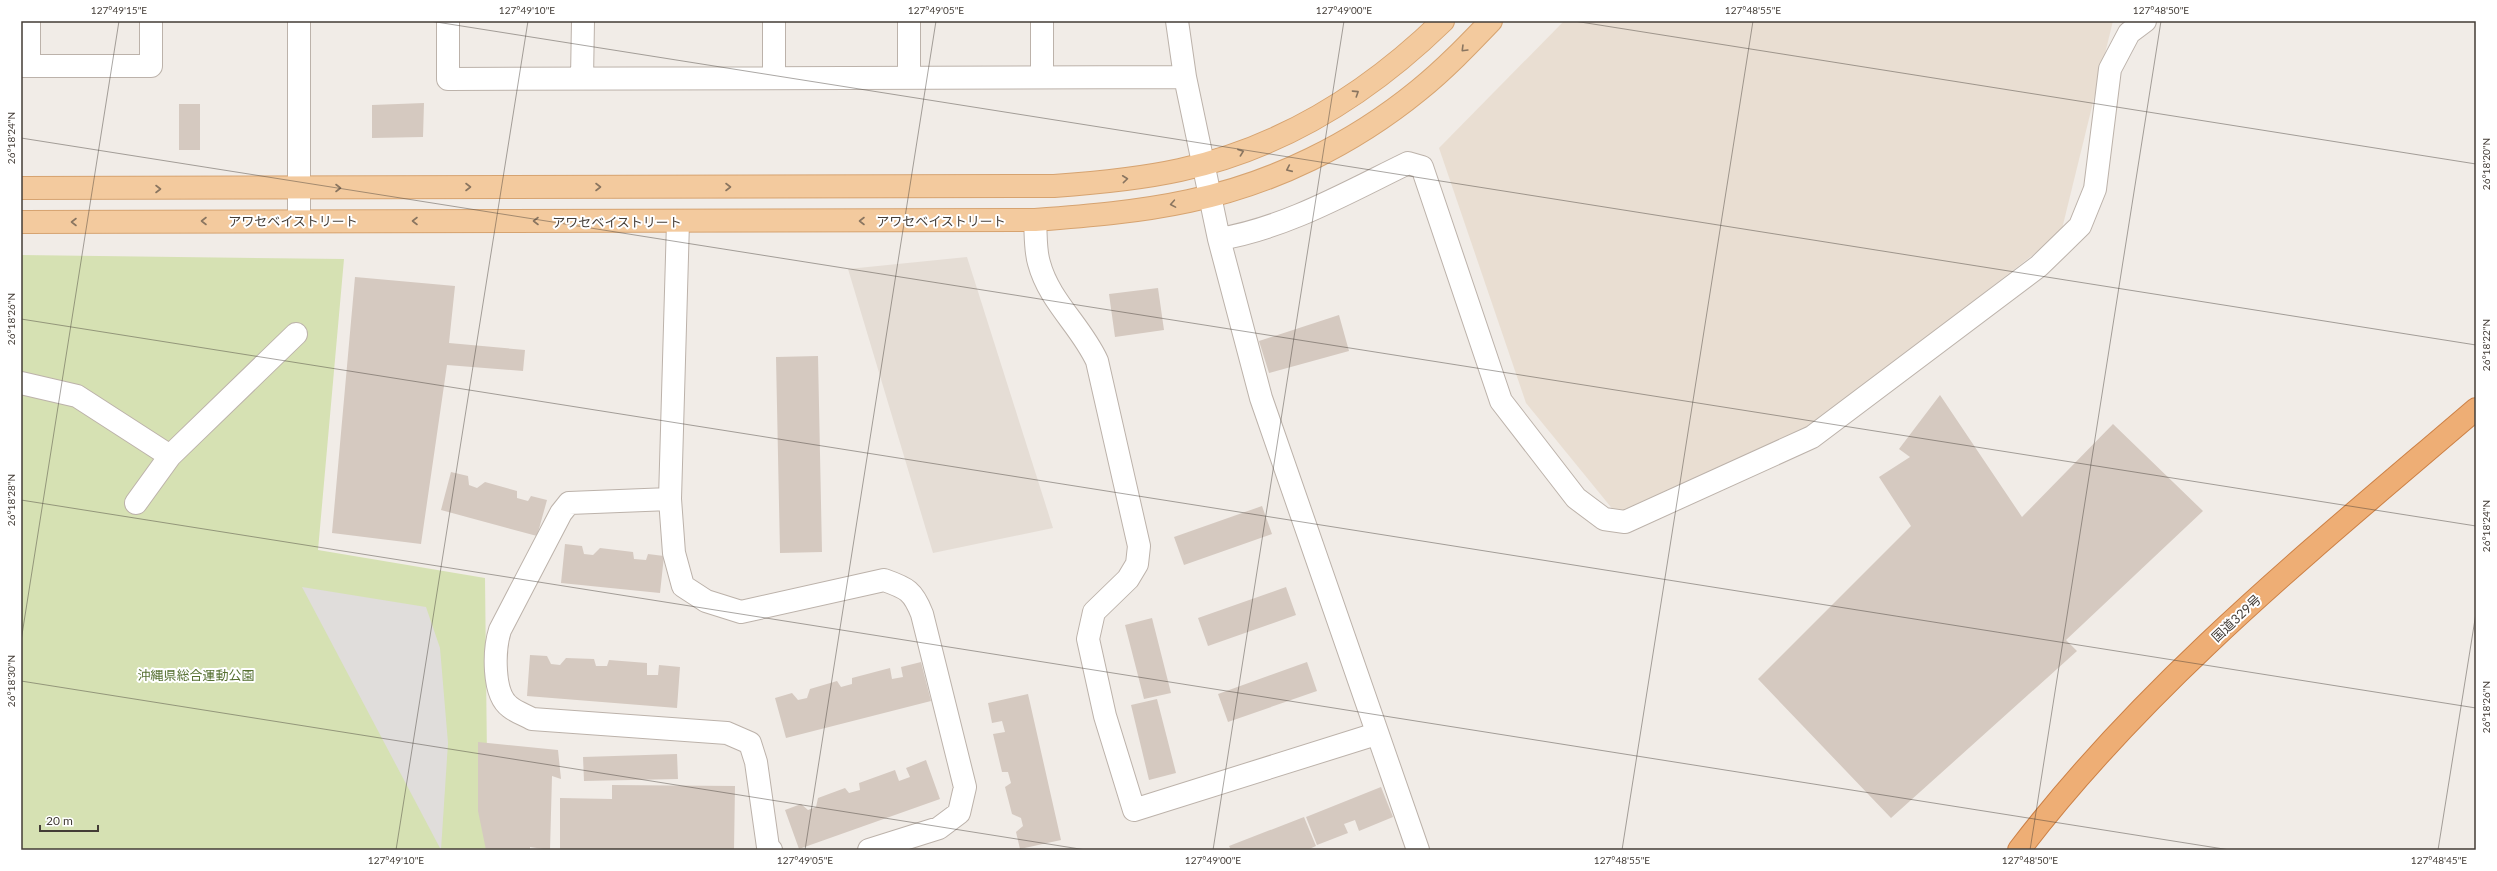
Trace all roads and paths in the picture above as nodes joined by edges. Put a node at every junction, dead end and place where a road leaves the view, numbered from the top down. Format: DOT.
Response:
graph roads {
  1 [pos="29,21"];
  2 [pos="151,21"];
  3 [pos="299,21"];
  4 [pos="448,21"];
  5 [pos="582,21"];
  6 [pos="774,21"];
  7 [pos="909,21"];
  8 [pos="1042,21"];
  9 [pos="1177,21"];
  10 [pos="1443,21"];
  11 [pos="1491,21"];
  12 [pos="2145,21"];
  13 [pos="25,66"];
  14 [pos="909,76"];
  15 [pos="774,77"];
  16 [pos="1042,77"];
  17 [pos="1185,77"];
  18 [pos="582,78"];
  19 [pos="1204,164"];
  20 [pos="21,188"];
  21 [pos="299,188"];
  22 [pos="1211,196"];
  23 [pos="1035,220"];
  24 [pos="299,221"];
  25 [pos="21,222"];
  26 [pos="678,222"];
  27 [pos="1220,239"];
  28 [pos="296,334"];
  29 [pos="21,383"];
  30 [pos="2476,409"];
  31 [pos="170,456"];
  32 [pos="670,498"];
  33 [pos="136,503"];
  34 [pos="1376,734"];
  35 [pos="771,850"];
  36 [pos="869,850"];
  37 [pos="1418,850"];
  38 [pos="2018,850"];
  1 -- 13 [label="street"];
  2 -- 13 [label="street"];
  3 -- 21 [label="street"];
  4 -- 18 [label="street"];
  5 -- 18 [label="street"];
  6 -- 15 [label="street"];
  7 -- 14 [label="street"];
  8 -- 16 [label="street"];
  9 -- 17 [label="street"];
  19 -- 10 [label="main road, one-way"];
  11 -- 22 [label="main road, アワセベイストリート, one-way"];
  12 -- 27 [label="street"];
  14 -- 15 [label="street"];
  14 -- 16 [label="street"];
  15 -- 18 [label="street"];
  16 -- 17 [label="street"];
  17 -- 19 [label="street"];
  21 -- 19 [label="main road, one-way"];
  19 -- 22 [label="street"];
  20 -- 21 [label="main road, one-way"];
  21 -- 24 [label="street"];
  22 -- 23 [label="main road, アワセベイストリート, one-way"];
  22 -- 27 [label="street"];
  23 -- 26 [label="main road, アワセベイストリート, one-way"];
  23 -- 34 [label="street"];
  24 -- 25 [label="main road, アワセベイストリート, one-way"];
  26 -- 24 [label="main road, アワセベイストリート, one-way"];
  26 -- 32 [label="street"];
  27 -- 34 [label="street"];
  28 -- 31 [label="street"];
  29 -- 31 [label="street"];
  30 -- 38 [label="highway, 国道329号"];
  31 -- 33 [label="street"];
  32 -- 35 [label="street"];
  32 -- 36 [label="street"];
  34 -- 37 [label="street"];
}
